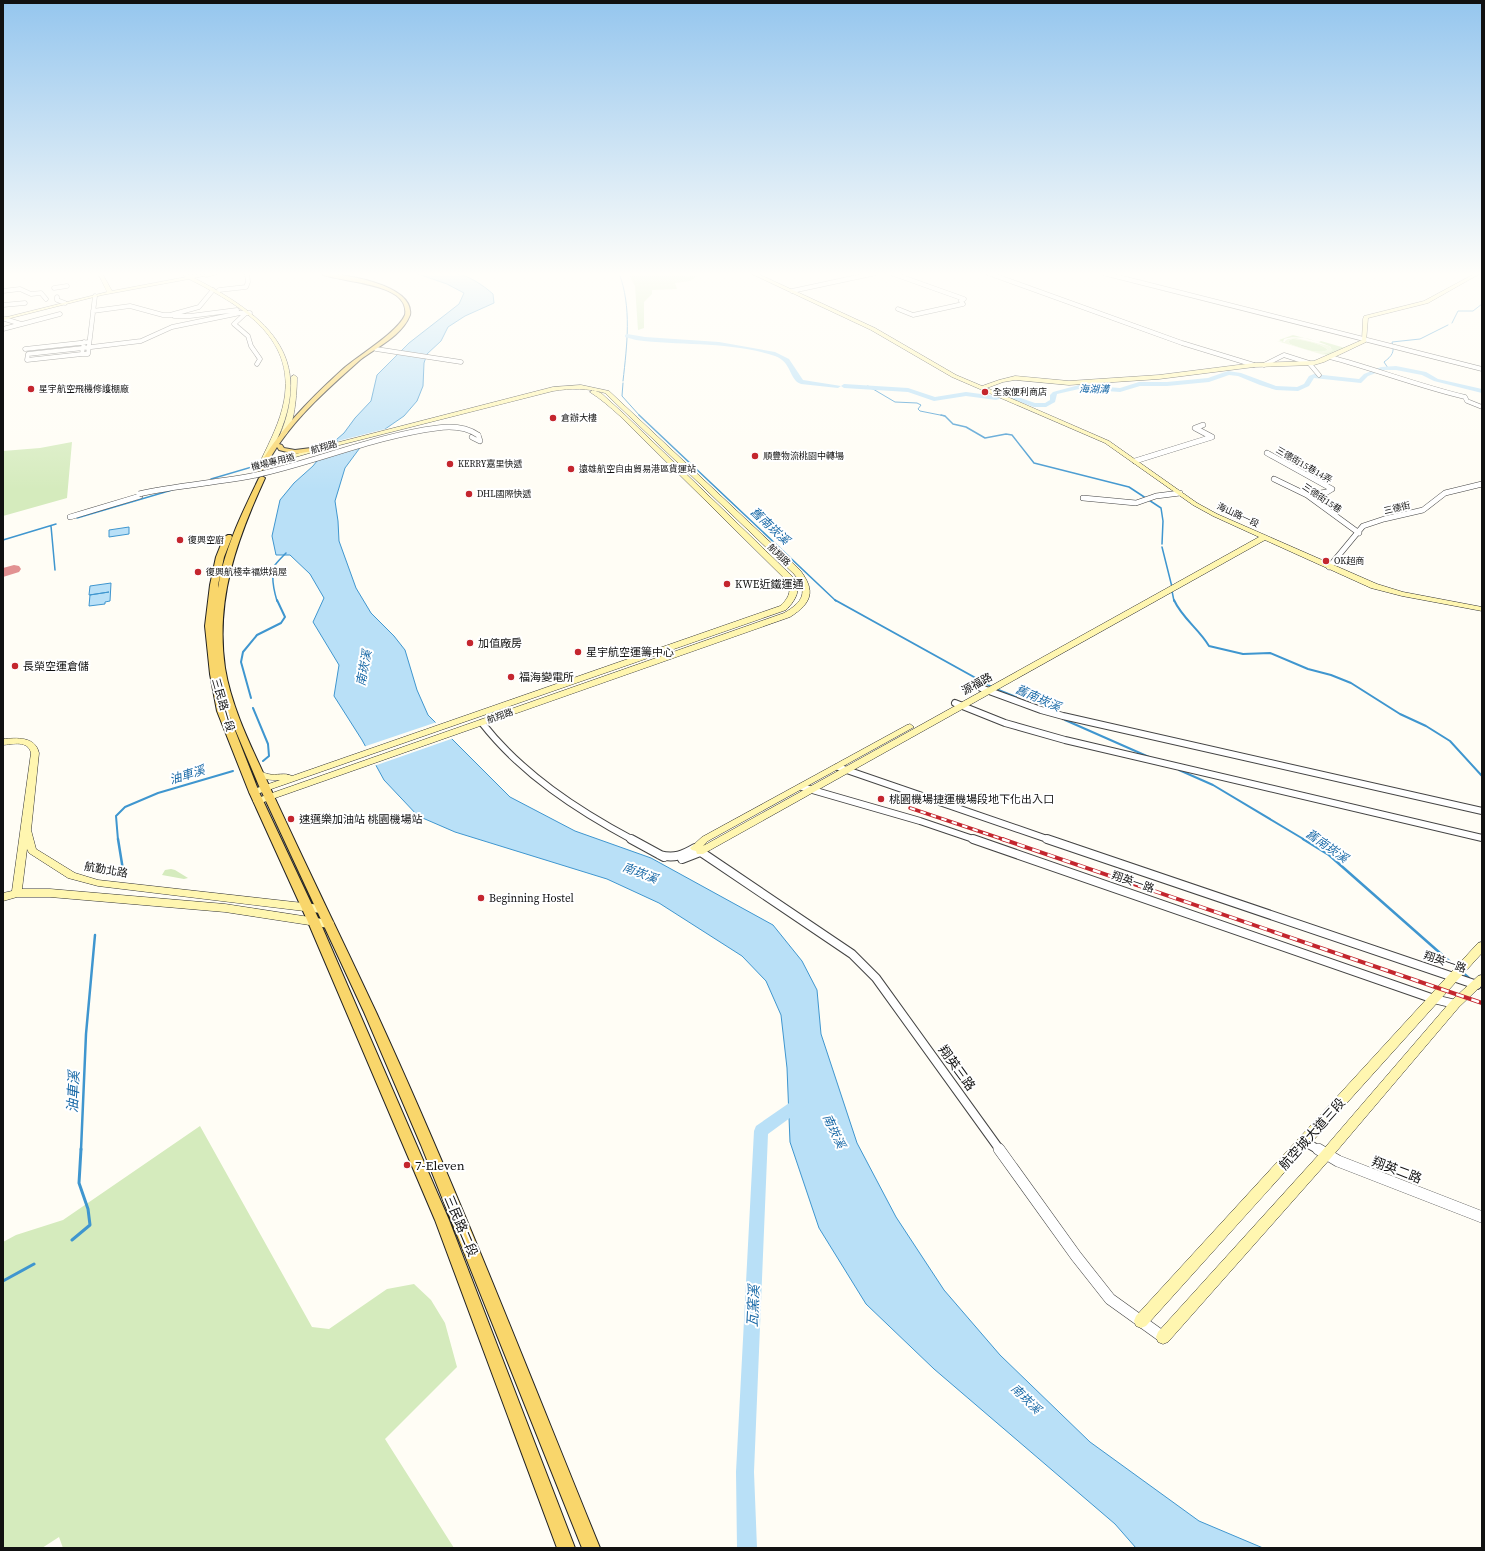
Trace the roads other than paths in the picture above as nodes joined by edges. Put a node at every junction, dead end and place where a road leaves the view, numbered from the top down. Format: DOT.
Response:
graph roads {
  1 [pos="57,345"];
  2 [pos="103,345"];
  3 [pos="251,345"];
  4 [pos="278,345"];
  5 [pos="283,345"];
  6 [pos="375,345"];
  7 [pos="380,345"];
  8 [pos="903,345"];
  9 [pos="1190,345"];
  10 [pos="1356,345"];
  11 [pos="1391,345"];
  12 [pos="89,347"];
  13 [pos="83,348"];
  14 [pos="25,349"];
  15 [pos="376,349"];
  16 [pos="287,352"];
  17 [pos="82,354"];
  18 [pos="1330,357"];
  19 [pos="291,362"];
  20 [pos="461,362"];
  21 [pos="1309,363"];
  22 [pos="257,364"];
  23 [pos="1264,364"];
  24 [pos="1254,365"];
  25 [pos="1482,369"];
  26 [pos="1319,375"];
  27 [pos="983,388"];
  28 [pos="1482,407"];
  29 [pos="419,425"];
  30 [pos="1203,425"];
  31 [pos="283,434"];
  32 [pos="475,436"];
  33 [pos="280,446"];
  34 [pos="314,451"];
  35 [pos="1267,453"];
  36 [pos="1135,461"];
  37 [pos="263,468"];
  38 [pos="1274,479"];
  39 [pos="1482,484"];
  40 [pos="1180,493"];
  41 [pos="1307,495"];
  42 [pos="1083,498"];
  43 [pos="70,514"];
  44 [pos="1359,533"];
  45 [pos="1263,536"];
  46 [pos="1329,567"];
  47 [pos="1482,609"];
  48 [pos="984,690"];
  49 [pos="958,705"];
  50 [pos="479,724"];
  51 [pos="3,742"];
  52 [pos="841,769"];
  53 [pos="258,773"];
  54 [pos="305,774"];
  55 [pos="802,787"];
  56 [pos="810,789"];
  57 [pos="267,793"];
  58 [pos="256,796"];
  59 [pos="1482,811"];
  60 [pos="26,830"];
  61 [pos="1482,838"];
  62 [pos="697,850"];
  63 [pos="18,893"];
  64 [pos="3,896"];
  65 [pos="306,907"];
  66 [pos="321,909"];
  67 [pos="314,922"];
  68 [pos="329,924"];
  69 [pos="1482,946"];
  70 [pos="1455,978"];
  71 [pos="1480,982"];
  72 [pos="1434,999"];
  73 [pos="1455,1004"];
  74 [pos="1305,1142"];
  75 [pos="1326,1155"];
  76 [pos="1482,1217"];
  77 [pos="1141,1321"];
  78 [pos="1163,1337"];
  79 [pos="566,1548"];
  80 [pos="591,1548"];
  1 -- 14 [label="street"];
  2 -- 12 [label="street"];
  3 -- 22 [label="street"];
  4 -- 37 [label="street, 三民路一段"];
  5 -- 16 [label="street, 三民路一段"];
  6 -- 31 [label="main road"];
  7 -- 15 [label="main road"];
  8 -- 27 [label="street, 海山路一段"];
  9 -- 24 [label="street"];
  10 -- 18 [label="street"];
  11 -- 25 [label="street"];
  12 -- 13 [label="street"];
  12 -- 17 [label="street"];
  13 -- 17 [label="street"];
  13 -- 17 [label="street"];
  15 -- 20 [label="street"];
  15 -- 33 [label="main road"];
  18 -- 21 [label="street"];
  18 -- 28 [label="street"];
  19 -- 31 [label="street"];
  21 -- 23 [label="street"];
  21 -- 23 [label="street"];
  21 -- 26 [label="street"];
  23 -- 24 [label="street"];
  24 -- 27 [label="street"];
  27 -- 36 [label="street, 海山路一段"];
  29 -- 34 [label="street, 航翔路, bridge"];
  29 -- 50 [label="street, 航翔路"];
  29 -- 54 [label="street, 航翔路"];
  30 -- 36 [label="street"];
  31 -- 37 [label="main road"];
  32 -- 43 [label="street, 機場專用道, bridge"];
  33 -- 34 [label="main road"];
  33 -- 37 [label="main road"];
  34 -- 37 [label="street, 航翔路"];
  35 -- 41 [label="street, 三德街15巷14弄"];
  36 -- 40 [label="street, 海山路一段"];
  37 -- 53 [label="main road, 三民路一段"];
  37 -- 58 [label="main road, 三民路一段"];
  38 -- 41 [label="street, 三德街15巷"];
  39 -- 44 [label="street, 三德街"];
  40 -- 42 [label="street"];
  40 -- 45 [label="street, 海山路一段"];
  41 -- 44 [label="street, 三德街15巷"];
  44 -- 46 [label="street, 三德街"];
  45 -- 46 [label="street, 海山路一段"];
  45 -- 48 [label="street, 源福路"];
  46 -- 47 [label="street, 海山路一段"];
  48 -- 49 [label="street, 源福路"];
  48 -- 59 [label="street"];
  49 -- 52 [label="street, 源福路"];
  49 -- 61 [label="street"];
  50 -- 57 [label="street, 航翔路"];
  50 -- 62 [label="street"];
  51 -- 60 [label="street, 航勤北路"];
  52 -- 55 [label="street, 源福路"];
  52 -- 56 [label="street, 源福路"];
  52 -- 70 [label="street, 翔英一路"];
  53 -- 54 [label="street"];
  53 -- 57 [label="main road, 三民路一段"];
  54 -- 57 [label="street, 航翔路"];
  55 -- 56 [label="street, 翔英一路"];
  55 -- 62 [label="street, 源福路"];
  56 -- 62 [label="street, 源福路"];
  56 -- 72 [label="street, 翔英一路"];
  57 -- 58 [label="street, 航翔路"];
  57 -- 66 [label="main road, 三民路一段"];
  58 -- 65 [label="main road, 三民路一段"];
  60 -- 63 [label="street"];
  60 -- 65 [label="street, 航勤北路"];
  62 -- 77 [label="street, 翔英三路"];
  63 -- 64 [label="street"];
  63 -- 67 [label="street"];
  65 -- 66 [label="street, 航勤北路"];
  65 -- 67 [label="main road, 三民路一段"];
  66 -- 68 [label="main road, 三民路二段"];
  67 -- 68 [label="street"];
  67 -- 79 [label="main road, 三民路二段"];
  68 -- 80 [label="main road, 三民路二段"];
  69 -- 70 [label="street, 航空城大道三段"];
  70 -- 71 [label="street, 翔英一路"];
  70 -- 72 [label="street, 航空城大道三段"];
  71 -- 73 [label="street, 航空城大道三段"];
  72 -- 73 [label="street, 翔英一路"];
  72 -- 74 [label="street, 航空城大道三段"];
  73 -- 75 [label="street, 航空城大道三段"];
  74 -- 75 [label="street, 翔英二路"];
  74 -- 77 [label="street, 航空城大道三段"];
  75 -- 76 [label="street, 翔英二路"];
  75 -- 78 [label="street, 航空城大道三段"];
  77 -- 78 [label="street, 翔英三路"];
}
